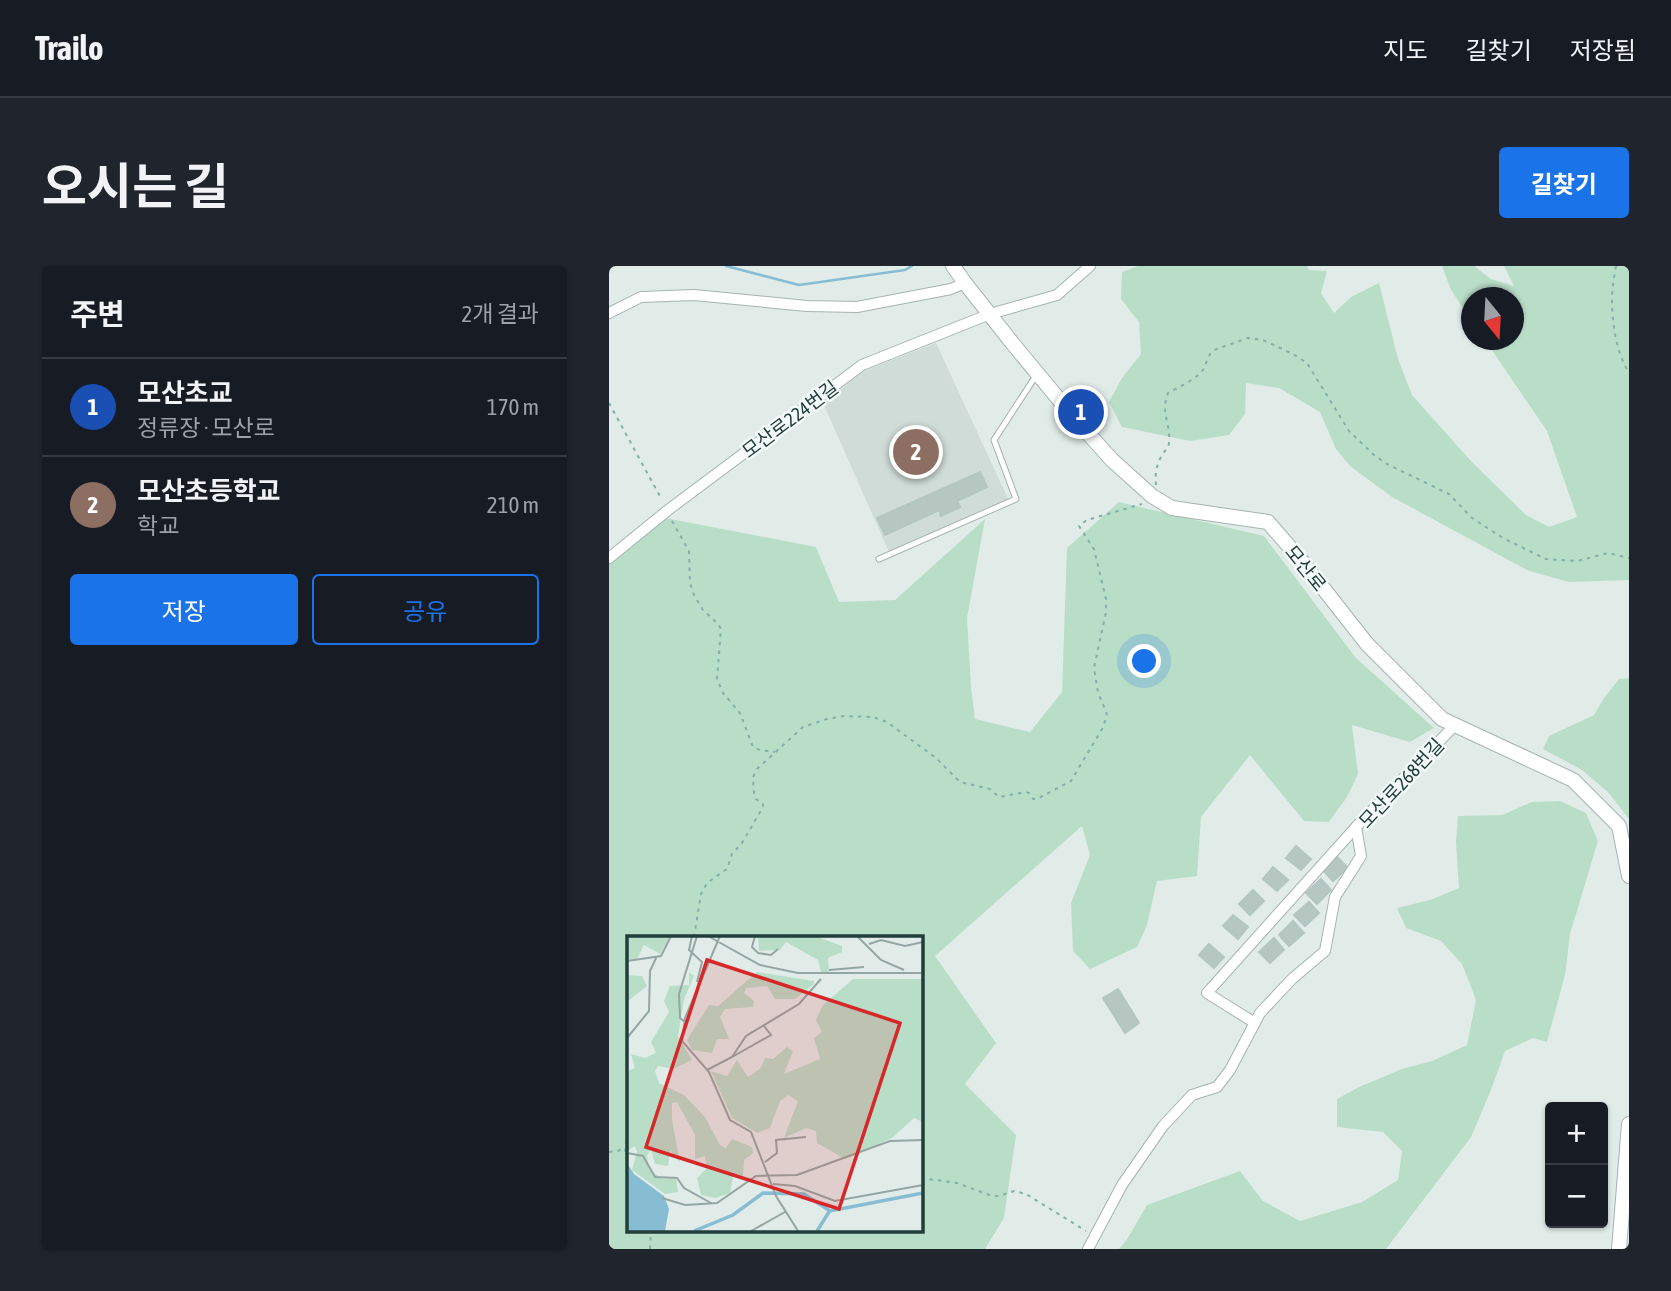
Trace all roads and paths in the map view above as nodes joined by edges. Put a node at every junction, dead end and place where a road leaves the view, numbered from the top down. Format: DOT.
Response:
graph roads {
  1 [pos="953,266"];
  2 [pos="1090,266"];
  3 [pos="1616,266"];
  4 [pos="965,283"];
  5 [pos="609,313"];
  6 [pos="990,314"];
  7 [pos="1629,373"];
  8 [pos="1037,374"];
  9 [pos="609,403"];
  10 [pos="1152,496"];
  11 [pos="668,510"];
  12 [pos="609,558"];
  13 [pos="1629,558"];
  14 [pos="879,559"];
  15 [pos="1455,725"];
  16 [pos="776,752"];
  17 [pos="1356,828"];
  18 [pos="1629,876"];
  19 [pos="694,936"];
  20 [pos="1255,1023"];
  21 [pos="1629,1124"];
  22 [pos="627,1131"];
  23 [pos="625,1147"];
  24 [pos="609,1152"];
  25 [pos="627,1161"];
  26 [pos="922,1178"];
  27 [pos="651,1231"];
  28 [pos="1095,1237"];
  29 [pos="650,1249"];
  30 [pos="1088,1249"];
  31 [pos="1619,1249"];
  1 -- 4 [label="street, 모산로"];
  2 -- 6 [label="street, 모산로224번길"];
  3 -- 7 [label="path"];
  4 -- 5 [label="street"];
  4 -- 6 [label="street, 모산로"];
  6 -- 8 [label="street, 모산로"];
  6 -- 11 [label="street, 모산로224번길"];
  8 -- 10 [label="street, 모산로"];
  8 -- 14 [label="lane"];
  9 -- 11 [label="path"];
  10 -- 13 [label="path"];
  10 -- 15 [label="street, 모산로"];
  10 -- 16 [label="path"];
  11 -- 12 [label="street, 모산로224번길"];
  11 -- 16 [label="path"];
  15 -- 17 [label="street, 모산로268번길"];
  15 -- 18 [label="street, 모산로"];
  16 -- 19 [label="path"];
  17 -- 20 [label="street, 모산로268번길"];
  17 -- 20 [label="street"];
  20 -- 28 [label="street, 모산로268번길"];
  21 -- 31 [label="street"];
  22 -- 23 [label="path"];
  23 -- 24 [label="path"];
  23 -- 25 [label="path"];
  26 -- 28 [label="path"];
  27 -- 29 [label="path"];
  28 -- 30 [label="street, 모산로268번길"];
}
